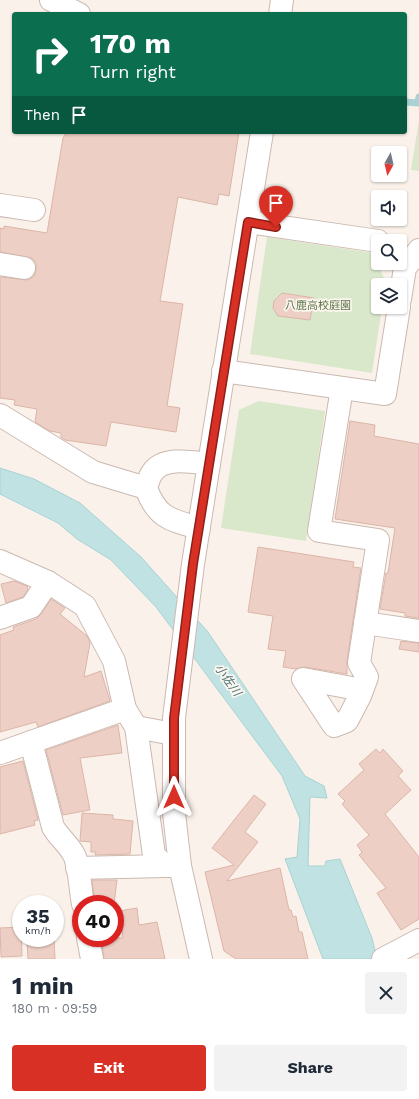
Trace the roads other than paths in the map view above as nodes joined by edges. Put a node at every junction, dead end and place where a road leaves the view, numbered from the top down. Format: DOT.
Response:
graph roads {
  1 [pos="282,0"];
  2 [pos="280,12"];
  3 [pos="262,134"];
  4 [pos="0,205"];
  5 [pos="34,210"];
  6 [pos="248,222"];
  7 [pos="371,241"];
  8 [pos="419,250"];
  9 [pos="407,261"];
  10 [pos="0,264"];
  11 [pos="24,268"];
  12 [pos="398,314"];
  13 [pos="223,371"];
  14 [pos="342,388"];
  15 [pos="0,415"];
  16 [pos="209,464"];
  17 [pos="146,488"];
  18 [pos="199,528"];
  19 [pos="0,561"];
  20 [pos="48,582"];
  21 [pos="0,618"];
  22 [pos="365,622"];
  23 [pos="419,631"];
  24 [pos="360,696"];
  25 [pos="125,709"];
  26 [pos="174,726"];
  27 [pos="136,727"];
  28 [pos="31,742"];
  29 [pos="0,753"];
  30 [pos="173,866"];
  31 [pos="77,868"];
  32 [pos="82,895"];
  33 [pos="411,945"];
  34 [pos="90,947"];
  35 [pos="92,959"];
  36 [pos="201,959"];
  37 [pos="383,959"];
  1 -- 2 [label="street"];
  3 -- 6 [label="street"];
  4 -- 5 [label="street"];
  6 -- 7 [label="street"];
  6 -- 13 [label="street"];
  8 -- 9 [label="street"];
  10 -- 11 [label="street"];
  12 -- 14 [label="street"];
  13 -- 14 [label="street"];
  13 -- 16 [label="street"];
  14 -- 22 [label="street"];
  15 -- 17 [label="street"];
  16 -- 17 [label="street"];
  16 -- 18 [label="street"];
  17 -- 18 [label="street"];
  18 -- 26 [label="street"];
  19 -- 20 [label="street"];
  20 -- 21 [label="street"];
  20 -- 25 [label="street"];
  22 -- 23 [label="street"];
  22 -- 24 [label="street"];
  25 -- 27 [label="street"];
  25 -- 28 [label="street"];
  26 -- 27 [label="street"];
  26 -- 30 [label="street"];
  27 -- 30 [label="street"];
  28 -- 29 [label="street"];
  28 -- 31 [label="street"];
  30 -- 31 [label="street"];
  30 -- 36 [label="street"];
  31 -- 32 [label="street"];
  33 -- 37 [label="street"];
  34 -- 35 [label="street"];
}
